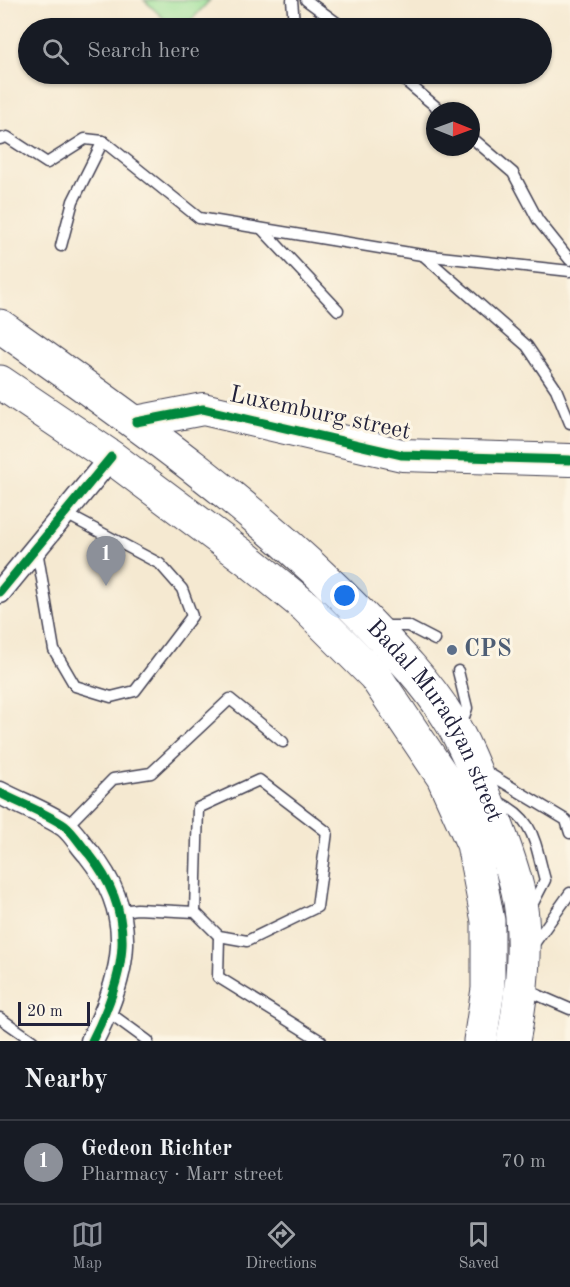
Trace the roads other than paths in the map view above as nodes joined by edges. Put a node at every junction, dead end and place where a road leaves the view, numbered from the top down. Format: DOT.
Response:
graph roads {
  1 [pos="292,0"];
  2 [pos="306,0"];
  3 [pos="294,18"];
  4 [pos="330,18"];
  5 [pos="409,84"];
  6 [pos="430,102"];
  7 [pos="0,139"];
  8 [pos="103,141"];
  9 [pos="480,144"];
  10 [pos="262,229"];
  11 [pos="62,246"];
  12 [pos="422,255"];
  13 [pos="570,260"];
  14 [pos="570,271"];
  15 [pos="338,310"];
  16 [pos="0,326"];
  17 [pos="0,382"];
  18 [pos="136,422"];
  19 [pos="570,423"];
  20 [pos="111,457"];
  21 [pos="570,460"];
  22 [pos="66,514"];
  23 [pos="37,550"];
  24 [pos="5,583"];
  25 [pos="372,626"];
  26 [pos="435,640"];
  27 [pos="458,671"];
  28 [pos="458,735"];
  29 [pos="283,742"];
  30 [pos="473,766"];
  31 [pos="0,793"];
  32 [pos="66,827"];
  33 [pos="570,833"];
  34 [pos="570,892"];
  35 [pos="121,911"];
  36 [pos="195,912"];
  37 [pos="219,936"];
  38 [pos="522,973"];
  39 [pos="570,1008"];
  40 [pos="107,1011"];
  41 [pos="0,1018"];
  42 [pos="33,1041"];
  43 [pos="92,1041"];
  44 [pos="148,1041"];
  45 [pos="321,1041"];
  46 [pos="480,1041"];
  47 [pos="513,1041"];
  1 -- 3 [label="lane"];
  2 -- 4 [label="lane"];
  5 -- 6 [label="lane"];
  7 -- 8 [label="lane"];
  8 -- 10 [label="lane"];
  8 -- 11 [label="lane"];
  9 -- 13 [label="lane"];
  10 -- 12 [label="lane"];
  10 -- 15 [label="lane"];
  12 -- 14 [label="lane"];
  12 -- 19 [label="lane"];
  16 -- 18 [label="main road, Badal Muradyan street"];
  17 -- 20 [label="main road, Badal Muradyan street"];
  18 -- 21 [label="street, Luxemburg street"];
  18 -- 25 [label="main road, Badal Muradyan street"];
  20 -- 22 [label="street"];
  20 -- 46 [label="main road, Badal Muradyan street"];
  22 -- 23 [label="street"];
  22 -- 23 [label="lane"];
  23 -- 24 [label="street"];
  25 -- 26 [label="lane"];
  25 -- 28 [label="main road, Badal Muradyan street"];
  27 -- 28 [label="lane"];
  28 -- 30 [label="main road, Badal Muradyan street"];
  29 -- 32 [label="lane"];
  30 -- 33 [label="lane"];
  30 -- 38 [label="main road, Badal Muradyan street"];
  31 -- 32 [label="street"];
  32 -- 35 [label="street"];
  34 -- 38 [label="lane"];
  35 -- 36 [label="lane"];
  35 -- 40 [label="street"];
  36 -- 37 [label="lane"];
  36 -- 37 [label="lane"];
  37 -- 45 [label="lane"];
  38 -- 39 [label="lane"];
  38 -- 47 [label="main road, Badal Muradyan street"];
  40 -- 43 [label="street"];
  40 -- 44 [label="lane"];
  41 -- 42 [label="lane"];
}
